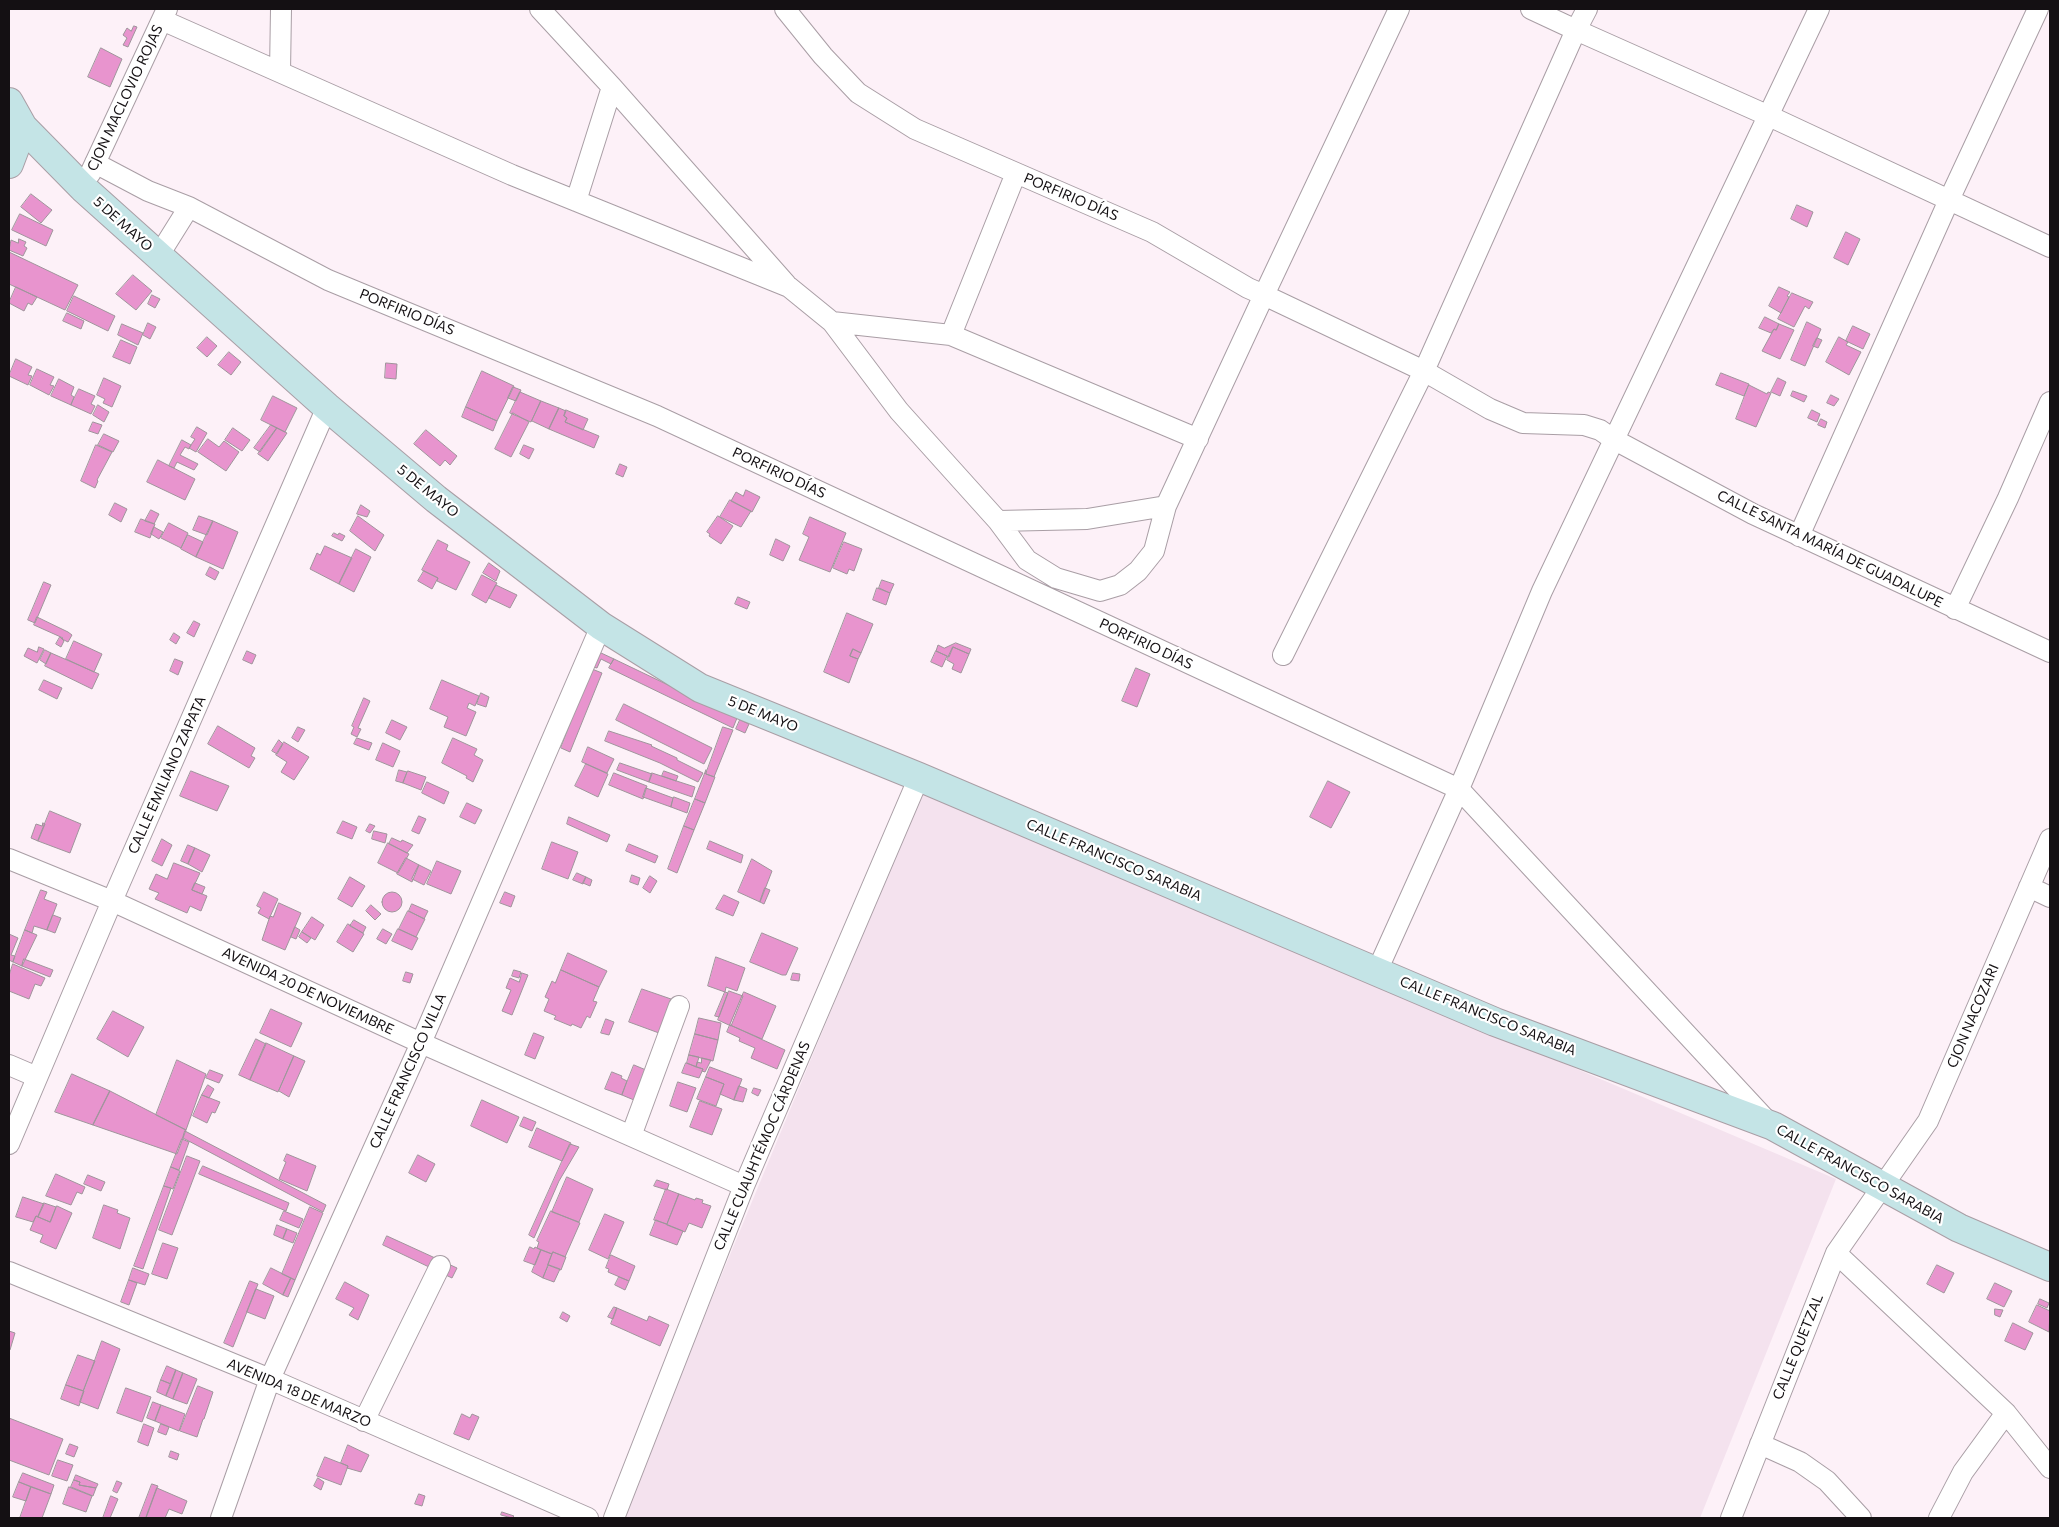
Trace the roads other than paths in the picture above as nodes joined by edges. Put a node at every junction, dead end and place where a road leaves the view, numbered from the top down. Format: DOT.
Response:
graph roads {
  1 [pos="281,9"];
  2 [pos="540,9"];
  3 [pos="785,9"];
  4 [pos="1399,9"];
  5 [pos="1531,9"];
  6 [pos="1587,9"];
  7 [pos="1818,9"];
  8 [pos="2038,9"];
  9 [pos="165,14"];
  10 [pos="1576,30"];
  11 [pos="280,72"];
  12 [pos="612,87"];
  13 [pos="9,102"];
  14 [pos="1769,116"];
  15 [pos="23,127"];
  16 [pos="95,163"];
  17 [pos="9,164"];
  18 [pos="1016,174"];
  19 [pos="83,188"];
  20 [pos="1949,200"];
  21 [pos="576,201"];
  22 [pos="189,207"];
  23 [pos="2050,247"];
  24 [pos="159,255"];
  25 [pos="789,287"];
  26 [pos="1256,291"];
  27 [pos="832,322"];
  28 [pos="951,335"];
  29 [pos="1424,371"];
  30 [pos="2050,402"];
  31 [pos="327,407"];
  32 [pos="1198,439"];
  33 [pos="1613,439"];
  34 [pos="1166,506"];
  35 [pos="998,521"];
  36 [pos="1799,536"];
  37 [pos="1955,609"];
  38 [pos="601,626"];
  39 [pos="2050,652"];
  40 [pos="1283,654"];
  41 [pos="919,777"];
  42 [pos="1459,790"];
  43 [pos="2050,839"];
  44 [pos="9,859"];
  45 [pos="2029,887"];
  46 [pos="2050,897"];
  47 [pos="112,901"];
  48 [pos="1377,971"];
  49 [pos="679,1006"];
  50 [pos="421,1043"];
  51 [pos="9,1065"];
  52 [pos="37,1077"];
  53 [pos="1772,1126"];
  54 [pos="631,1136"];
  55 [pos="9,1144"];
  56 [pos="1883,1185"];
  57 [pos="744,1186"];
  58 [pos="1836,1253"];
  59 [pos="440,1266"];
  60 [pos="2050,1268"];
  61 [pos="9,1272"];
  62 [pos="270,1379"];
  63 [pos="2006,1412"];
  64 [pos="364,1420"];
  65 [pos="1760,1444"];
  66 [pos="2049,1460"];
  67 [pos="221,1518"];
  68 [pos="588,1518"];
  69 [pos="614,1518"];
  70 [pos="1731,1518"];
  71 [pos="1861,1518"];
  72 [pos="1939,1518"];
  1 -- 11 [label="street"];
  2 -- 12 [label="street"];
  3 -- 18 [label="street, PORFIRIO DÍAS"];
  4 -- 26 [label="street"];
  5 -- 10 [label="street"];
  6 -- 10 [label="street"];
  7 -- 14 [label="street"];
  8 -- 20 [label="street"];
  9 -- 11 [label="street"];
  9 -- 16 [label="street, CJON MACLOVIO ROJAS"];
  10 -- 14 [label="street"];
  10 -- 29 [label="street"];
  11 -- 21 [label="street"];
  12 -- 21 [label="street"];
  12 -- 25 [label="street"];
  13 -- 15 [label="street, 5 DE MAYO"];
  14 -- 20 [label="street"];
  14 -- 33 [label="street"];
  15 -- 17 [label="street"];
  15 -- 19 [label="street, 5 DE MAYO"];
  16 -- 19 [label="street, CJON MACLOVIO ROJAS"];
  16 -- 22 [label="street, PORFIRIO DÍAS"];
  18 -- 26 [label="street, PORFIRIO DÍAS"];
  18 -- 28 [label="street"];
  19 -- 24 [label="street, 5 DE MAYO"];
  20 -- 23 [label="street"];
  20 -- 36 [label="street"];
  21 -- 25 [label="street"];
  22 -- 24 [label="street"];
  22 -- 42 [label="street, PORFIRIO DÍAS"];
  24 -- 31 [label="street, 5 DE MAYO"];
  25 -- 27 [label="street"];
  26 -- 29 [label="street, PORFIRIO DÍAS"];
  26 -- 32 [label="street"];
  27 -- 28 [label="street"];
  27 -- 35 [label="street"];
  28 -- 32 [label="street"];
  29 -- 33 [label="street, CALLE SANTA MARÍA DE GUADALUPE"];
  29 -- 40 [label="street"];
  30 -- 37 [label="street"];
  31 -- 38 [label="street, 5 DE MAYO"];
  31 -- 47 [label="street, CALLE EMILIANO ZAPATA"];
  32 -- 34 [label="street"];
  33 -- 36 [label="street, CALLE SANTA MARÍA DE GUADALUPE"];
  33 -- 42 [label="street"];
  34 -- 35 [label="street"];
  34 -- 35 [label="street"];
  36 -- 37 [label="street, CALLE SANTA MARÍA DE GUADALUPE"];
  37 -- 39 [label="street, CALLE SANTA MARÍA DE GUADALUPE"];
  38 -- 41 [label="street, 5 DE MAYO"];
  38 -- 50 [label="street, CALLE FRANCISCO VILLA"];
  41 -- 48 [label="street, CALLE FRANCISCO SARABIA"];
  41 -- 57 [label="street, CALLE CUAUHTÉMOC CÁRDENAS"];
  42 -- 48 [label="street"];
  42 -- 53 [label="street"];
  43 -- 45 [label="street, CJON NACOZARI"];
  44 -- 47 [label="street, AVENIDA 20 DE NOVIEMBRE"];
  45 -- 46 [label="street"];
  45 -- 56 [label="street, CJON NACOZARI"];
  47 -- 50 [label="street, AVENIDA 20 DE NOVIEMBRE"];
  47 -- 52 [label="street, CALLE EMILIANO ZAPATA"];
  48 -- 53 [label="street, CALLE FRANCISCO SARABIA"];
  49 -- 54 [label="street"];
  50 -- 54 [label="street, AVENIDA 20 DE NOVIEMBRE"];
  50 -- 62 [label="street, CALLE FRANCISCO VILLA"];
  51 -- 52 [label="street"];
  52 -- 55 [label="street, CALLE EMILIANO ZAPATA"];
  53 -- 56 [label="street, CALLE FRANCISCO SARABIA"];
  54 -- 57 [label="street, AVENIDA 20 DE NOVIEMBRE"];
  56 -- 58 [label="street, CALLE QUETZAL"];
  56 -- 60 [label="street, CALLE FRANCISCO SARABIA"];
  57 -- 69 [label="street, CALLE CUAUHTÉMOC CÁRDENAS"];
  58 -- 63 [label="street"];
  58 -- 65 [label="street, CALLE QUETZAL"];
  59 -- 64 [label="street"];
  61 -- 62 [label="street, AVENIDA 18 DE MARZO"];
  62 -- 64 [label="street, AVENIDA 18 DE MARZO"];
  62 -- 67 [label="street, CALLE FRANCISCO VILLA"];
  63 -- 66 [label="street"];
  63 -- 72 [label="street"];
  64 -- 68 [label="street, AVENIDA 18 DE MARZO"];
  65 -- 70 [label="street, CALLE QUETZAL"];
  65 -- 71 [label="street"];
}
